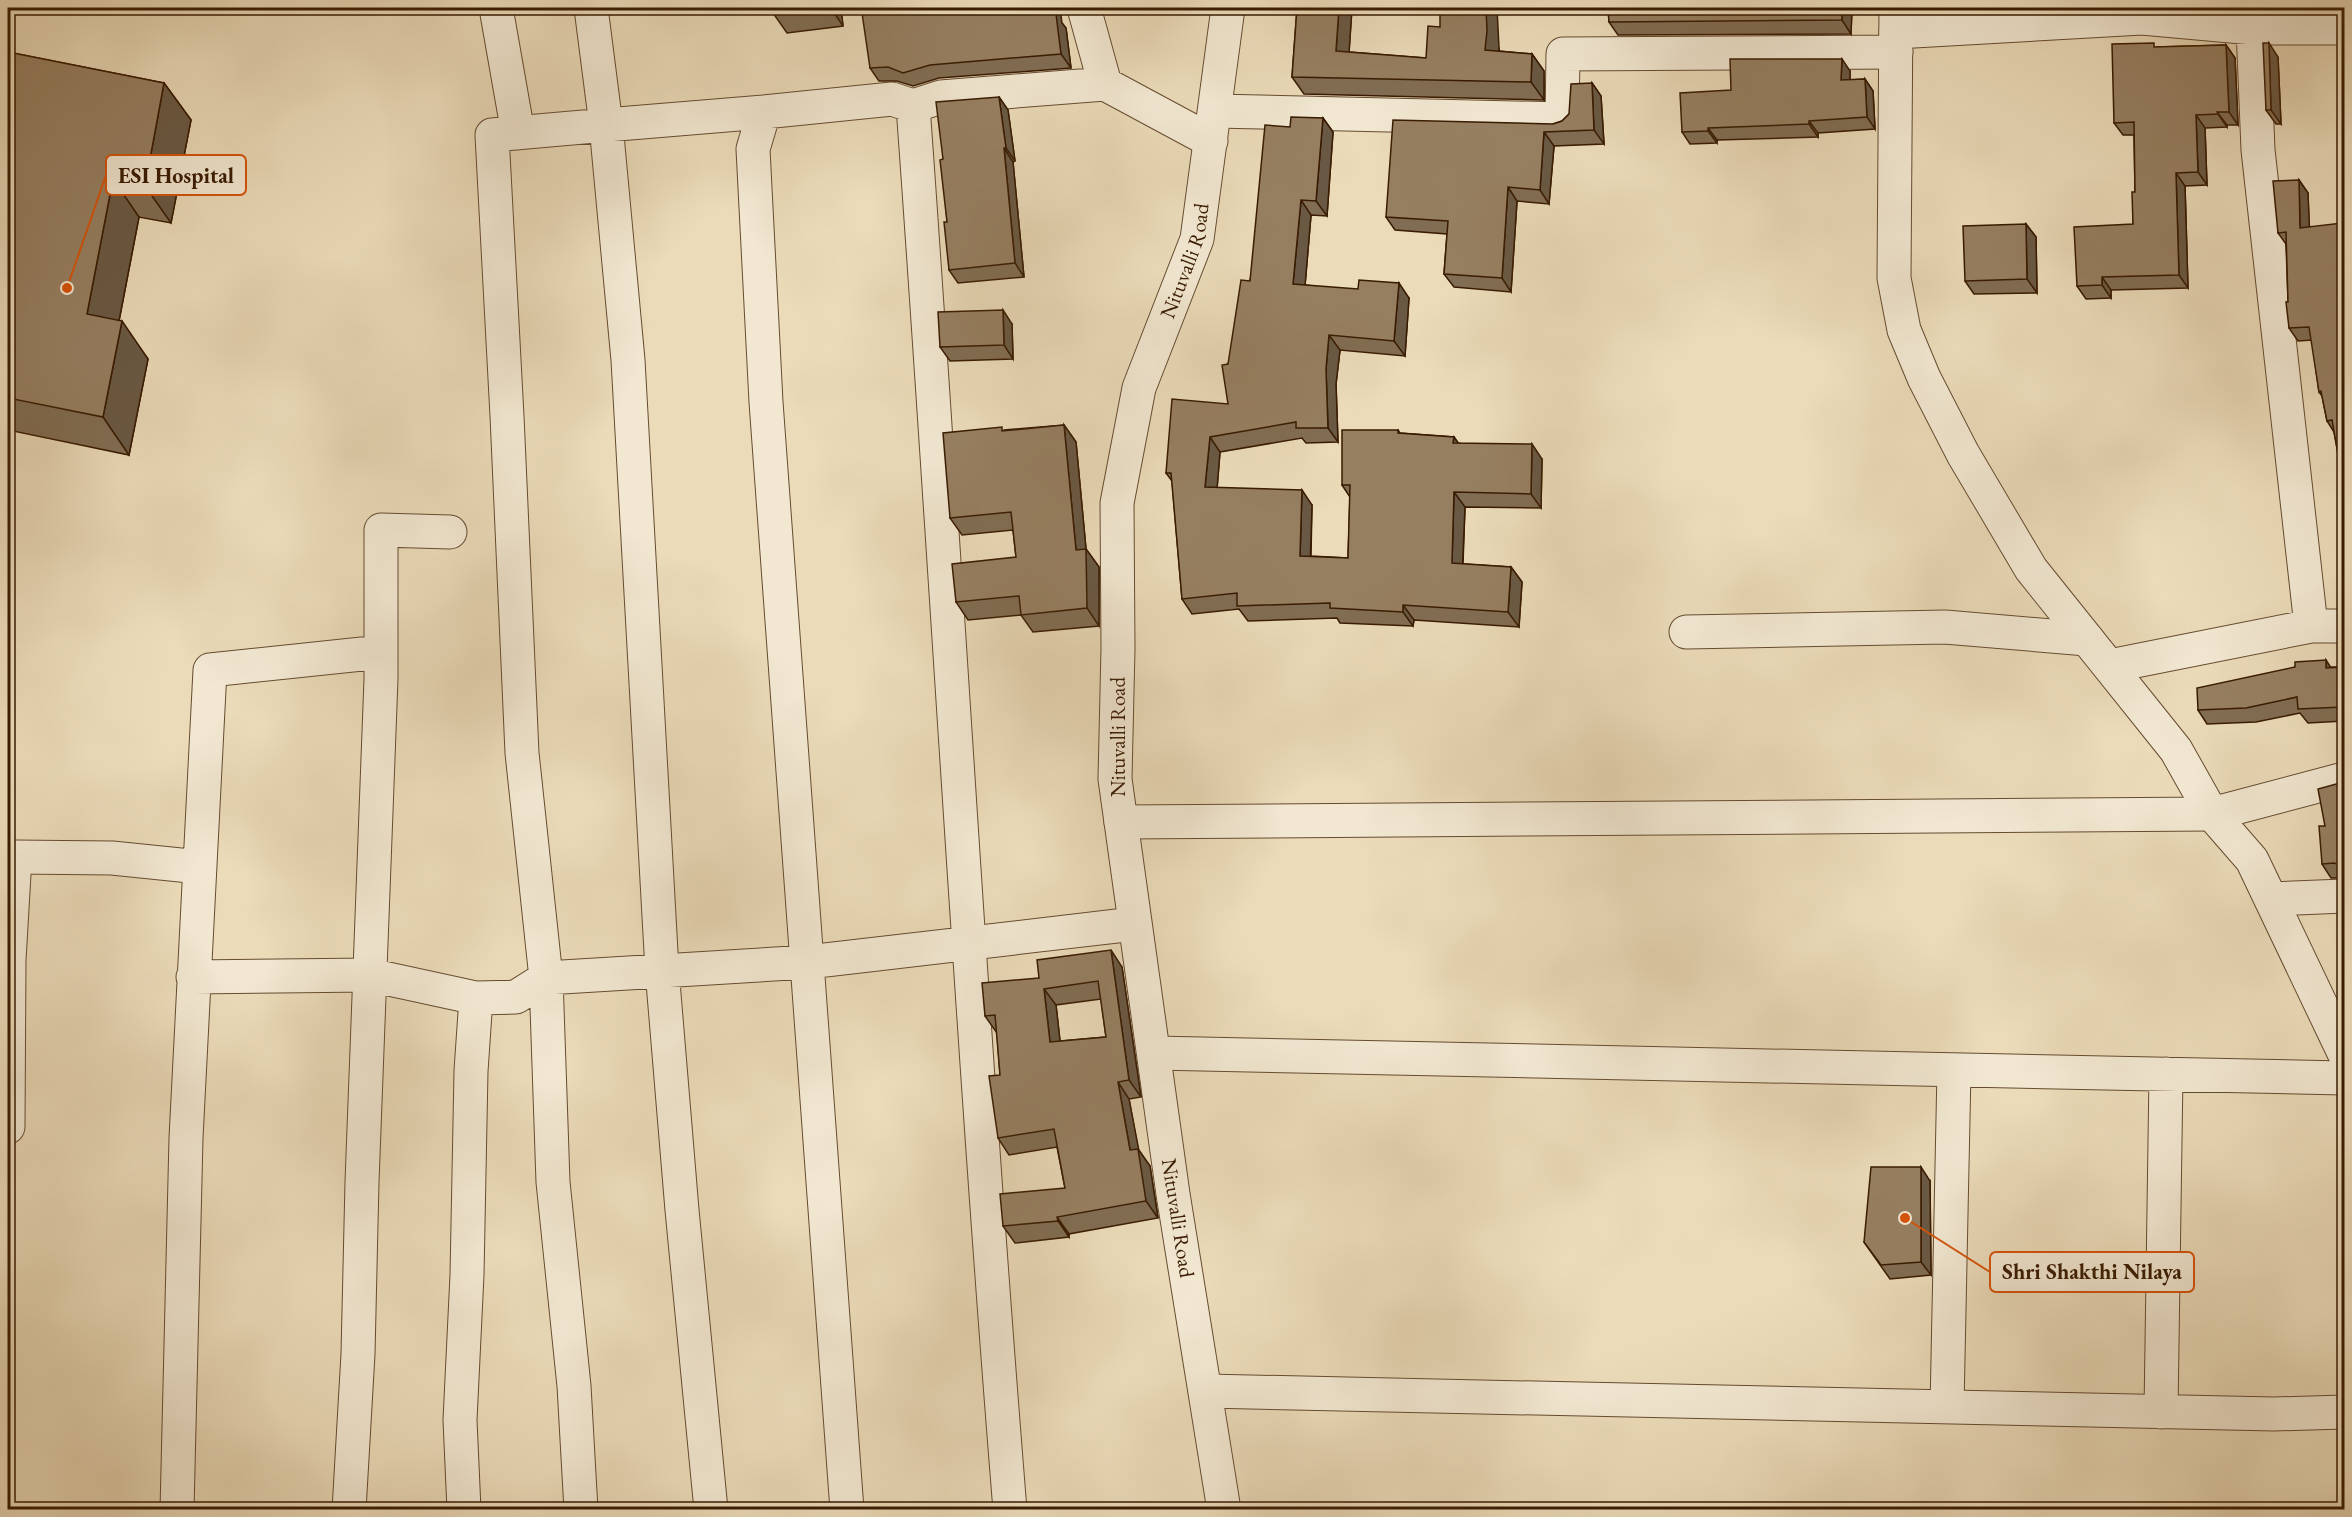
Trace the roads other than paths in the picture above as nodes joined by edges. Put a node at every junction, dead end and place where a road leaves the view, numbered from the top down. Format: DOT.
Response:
graph roads {
  1 [pos="496,8"];
  2 [pos="591,8"];
  3 [pos="1084,8"];
  4 [pos="1228,8"];
  5 [pos="2253,28"];
  6 [pos="2344,28"];
  7 [pos="1896,31"];
  8 [pos="1105,84"];
  9 [pos="913,106"];
  10 [pos="764,112"];
  11 [pos="606,125"];
  12 [pos="1213,126"];
  13 [pos="518,133"];
  14 [pos="450,532"];
  15 [pos="2310,626"];
  16 [pos="2344,626"];
  17 [pos="1686,632"];
  18 [pos="2087,639"];
  19 [pos="381,652"];
  20 [pos="2110,666"];
  21 [pos="2344,779"];
  22 [pos="2212,814"];
  23 [pos="1120,822"];
  24 [pos="11,857"];
  25 [pos="200,867"];
  26 [pos="2344,896"];
  27 [pos="2271,899"];
  28 [pos="1134,924"];
  29 [pos="968,943"];
  30 [pos="808,962"];
  31 [pos="662,970"];
  32 [pos="370,975"];
  33 [pos="193,977"];
  34 [pos="546,978"];
  35 [pos="476,998"];
  36 [pos="1155,1053"];
  37 [pos="2344,1053"];
  38 [pos="1954,1070"];
  39 [pos="2166,1074"];
  40 [pos="2344,1078"];
  41 [pos="8,1127"];
  42 [pos="1206,1391"];
  43 [pos="1947,1407"];
  44 [pos="2161,1412"];
  45 [pos="2344,1412"];
  46 [pos="177,1509"];
  47 [pos="349,1509"];
  48 [pos="464,1509"];
  49 [pos="580,1509"];
  50 [pos="711,1509"];
  51 [pos="847,1509"];
  52 [pos="1010,1509"];
  53 [pos="1224,1509"];
  1 -- 13 [label="street"];
  2 -- 11 [label="street"];
  3 -- 8 [label="street"];
  4 -- 12 [label="street, Nituvalli Road"];
  5 -- 6 [label="street"];
  5 -- 7 [label="street"];
  5 -- 15 [label="street"];
  7 -- 12 [label="street"];
  7 -- 18 [label="street"];
  8 -- 9 [label="street"];
  8 -- 12 [label="street"];
  9 -- 10 [label="street"];
  9 -- 29 [label="street"];
  10 -- 11 [label="street"];
  10 -- 30 [label="street"];
  11 -- 13 [label="street"];
  11 -- 31 [label="street"];
  12 -- 23 [label="street, Nituvalli Road"];
  13 -- 34 [label="street"];
  14 -- 19 [label="street"];
  15 -- 16 [label="street"];
  15 -- 20 [label="street"];
  17 -- 18 [label="street"];
  18 -- 20 [label="street"];
  19 -- 25 [label="street"];
  19 -- 32 [label="street"];
  20 -- 22 [label="street"];
  21 -- 22 [label="street"];
  22 -- 23 [label="street"];
  22 -- 27 [label="street"];
  23 -- 28 [label="street, Nituvalli Road"];
  24 -- 25 [label="street"];
  24 -- 41 [label="street"];
  25 -- 33 [label="street"];
  26 -- 27 [label="street"];
  27 -- 37 [label="street"];
  28 -- 29 [label="street"];
  28 -- 36 [label="street, Nituvalli Road"];
  29 -- 30 [label="street"];
  29 -- 52 [label="street"];
  30 -- 31 [label="street"];
  30 -- 51 [label="street"];
  31 -- 34 [label="street"];
  31 -- 50 [label="street"];
  32 -- 33 [label="street"];
  32 -- 35 [label="street"];
  32 -- 47 [label="street"];
  33 -- 46 [label="street"];
  34 -- 35 [label="street"];
  34 -- 49 [label="street"];
  35 -- 48 [label="street"];
  36 -- 38 [label="street"];
  36 -- 42 [label="street, Nituvalli Road"];
  38 -- 39 [label="street"];
  38 -- 43 [label="street"];
  39 -- 40 [label="street"];
  39 -- 44 [label="street"];
  42 -- 43 [label="street"];
  42 -- 53 [label="street, Nituvalli Road"];
  43 -- 44 [label="street"];
  44 -- 45 [label="street"];
}
